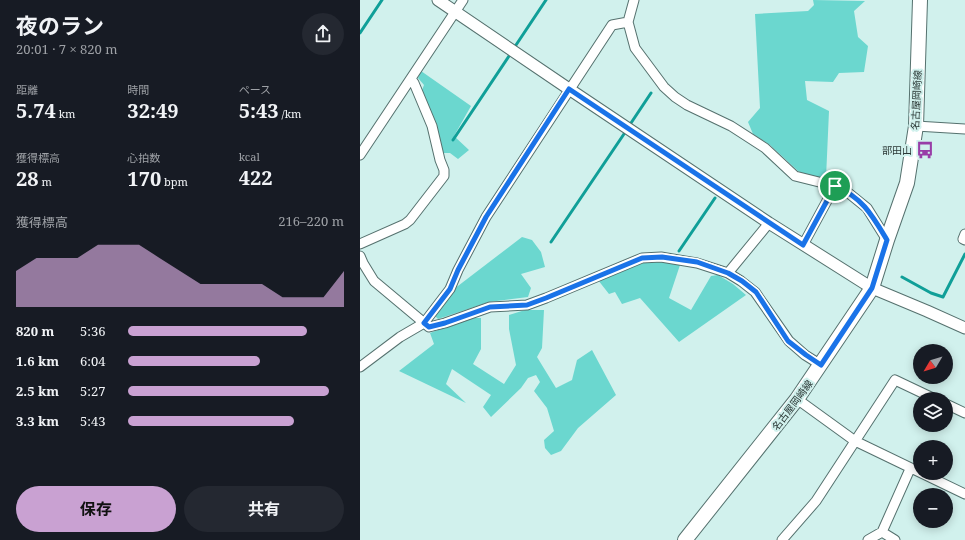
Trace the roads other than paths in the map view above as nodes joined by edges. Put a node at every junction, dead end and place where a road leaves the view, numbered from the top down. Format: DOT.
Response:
graph roads {
  1 [pos="438,0"];
  2 [pos="463,0"];
  3 [pos="634,0"];
  4 [pos="920,0"];
  5 [pos="456,11"];
  6 [pos="628,22"];
  7 [pos="410,79"];
  8 [pos="569,89"];
  9 [pos="916,126"];
  10 [pos="965,129"];
  11 [pos="360,155"];
  12 [pos="835,186"];
  13 [pos="769,223"];
  14 [pos="965,234"];
  15 [pos="887,240"];
  16 [pos="965,240"];
  17 [pos="360,244"];
  18 [pos="803,245"];
  19 [pos="360,256"];
  20 [pos="728,273"];
  21 [pos="872,288"];
  22 [pos="424,323"];
  23 [pos="965,328"];
  24 [pos="821,365"];
  25 [pos="360,367"];
  26 [pos="920,392"];
  27 [pos="797,399"];
  28 [pos="953,408"];
  29 [pos="965,414"];
  30 [pos="855,441"];
  31 [pos="910,468"];
  32 [pos="965,494"];
  33 [pos="882,532"];
  34 [pos="685,540"];
  35 [pos="782,540"];
  36 [pos="868,540"];
  37 [pos="895,540"];
  1 -- 5 [label="street"];
  2 -- 5 [label="street"];
  3 -- 6 [label="street"];
  4 -- 9 [label="main road, 名古屋岡崎線"];
  5 -- 7 [label="street"];
  5 -- 8 [label="street"];
  6 -- 8 [label="street"];
  6 -- 12 [label="street"];
  7 -- 11 [label="street"];
  7 -- 17 [label="street"];
  8 -- 13 [label="street"];
  8 -- 22 [label="street"];
  9 -- 10 [label="street"];
  9 -- 15 [label="main road, 名古屋岡崎線"];
  12 -- 15 [label="street"];
  12 -- 18 [label="street"];
  13 -- 18 [label="street"];
  13 -- 20 [label="street"];
  14 -- 16 [label="street"];
  15 -- 21 [label="main road, 名古屋岡崎線"];
  18 -- 21 [label="street"];
  19 -- 22 [label="street"];
  20 -- 22 [label="street"];
  20 -- 24 [label="street"];
  21 -- 23 [label="street"];
  21 -- 24 [label="main road, 名古屋岡崎線"];
  22 -- 25 [label="street"];
  24 -- 27 [label="main road, 名古屋岡崎線"];
  26 -- 30 [label="street"];
  27 -- 30 [label="street"];
  27 -- 34 [label="main road, 名古屋岡崎線"];
  28 -- 29 [label="street"];
  30 -- 31 [label="street"];
  30 -- 35 [label="street"];
  31 -- 32 [label="street"];
  31 -- 33 [label="street"];
  33 -- 36 [label="street"];
  33 -- 37 [label="street"];
}
